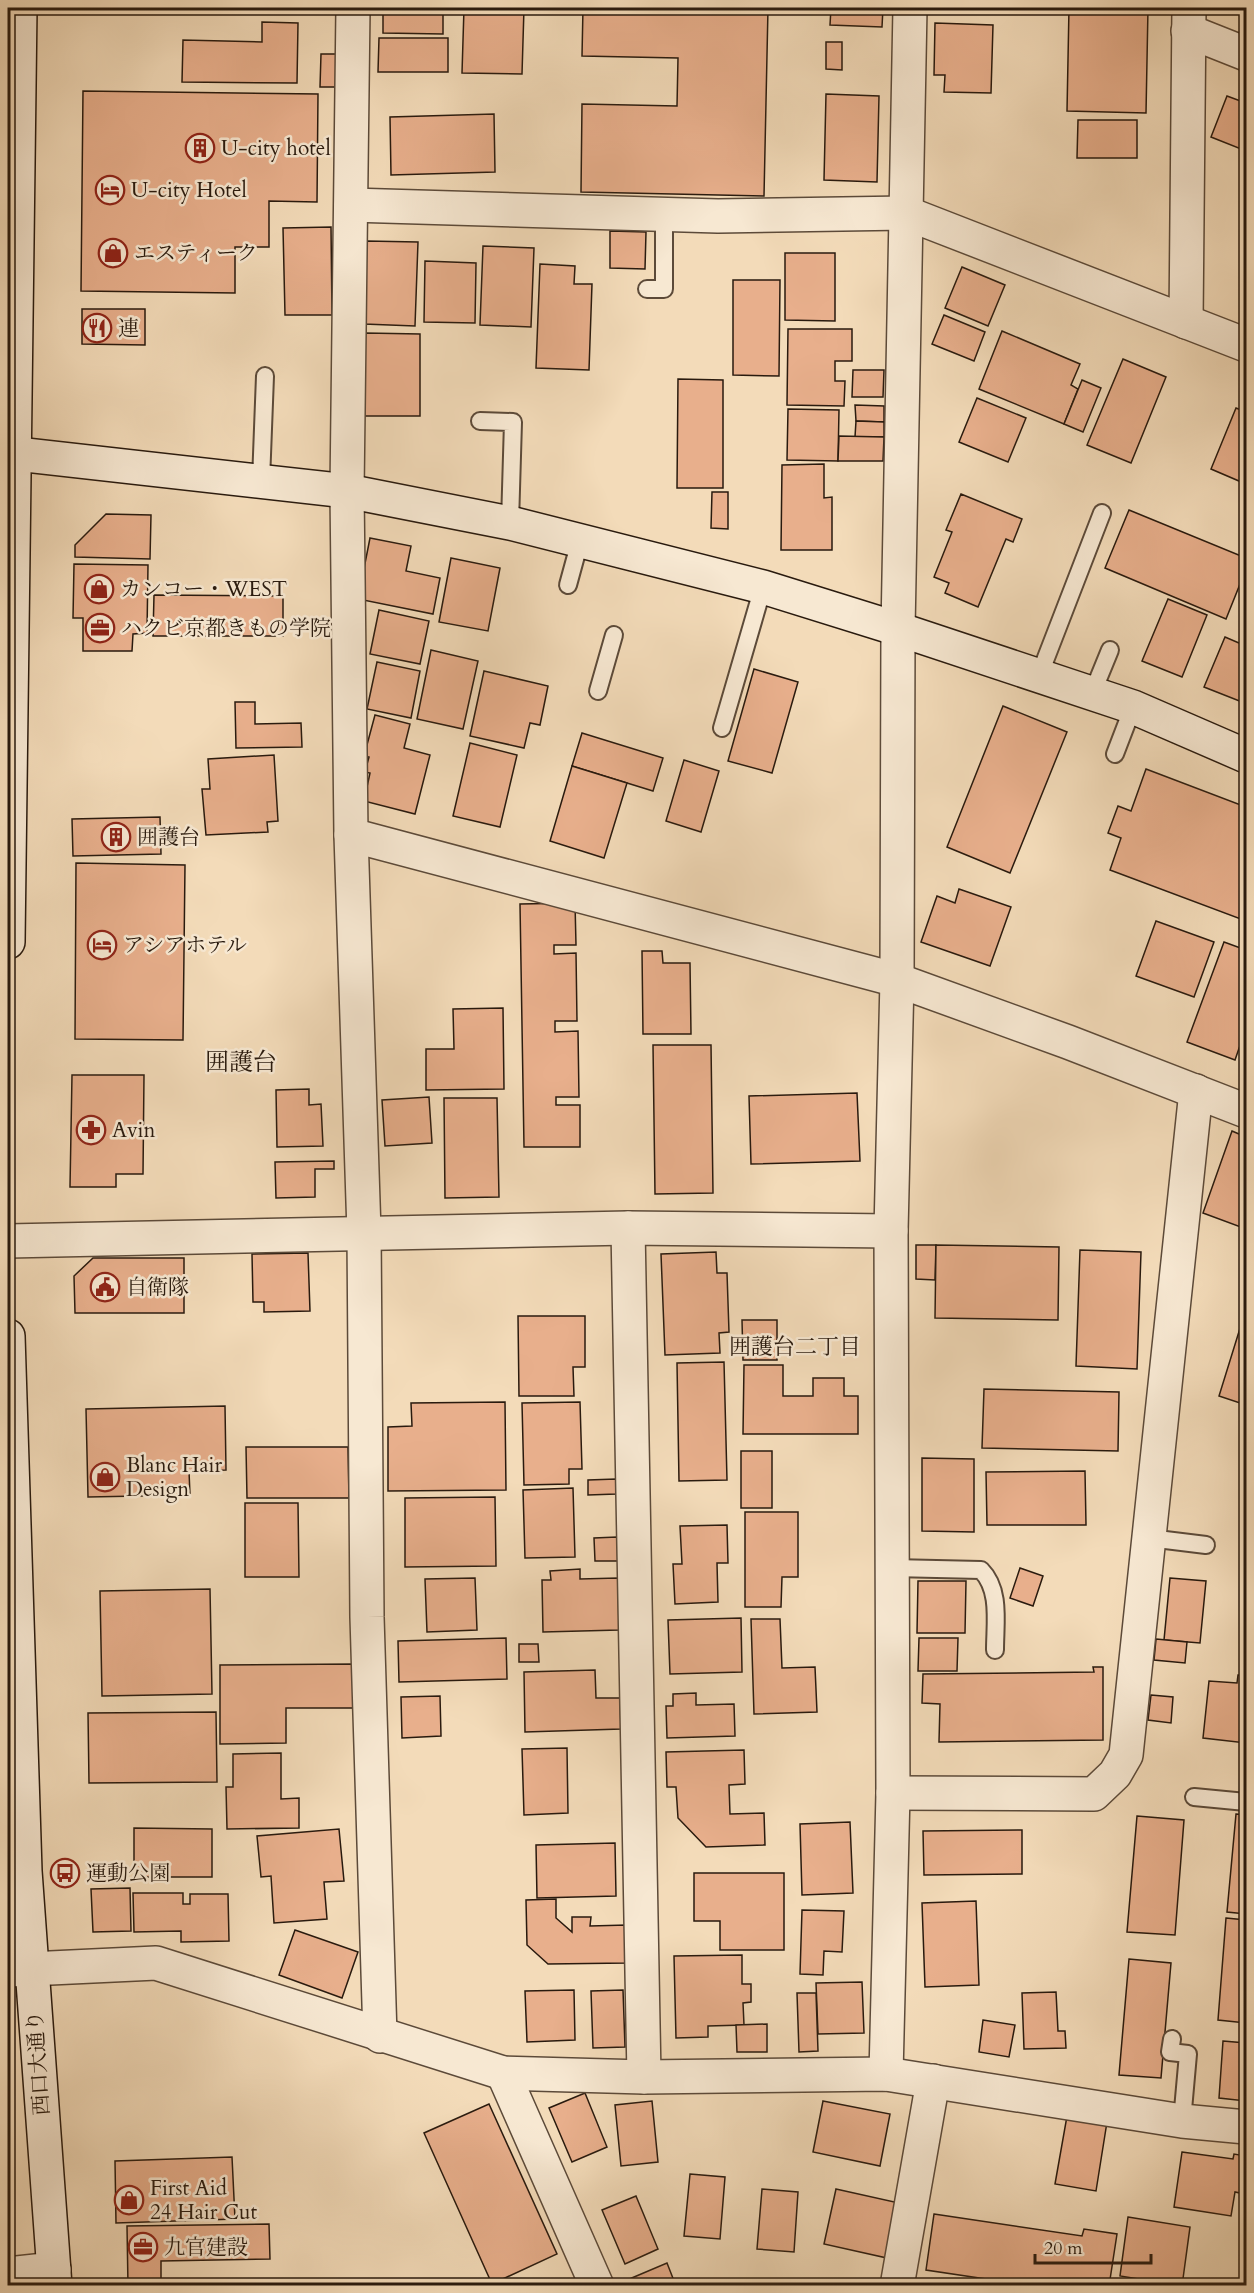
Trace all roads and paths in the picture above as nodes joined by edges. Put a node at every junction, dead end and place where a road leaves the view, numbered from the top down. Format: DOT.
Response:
graph roads {
  1 [pos="20,8"];
  2 [pos="353,8"];
  3 [pos="910,8"];
  4 [pos="1188,19"];
  5 [pos="1246,54"];
  6 [pos="351,205"];
  7 [pos="906,213"];
  8 [pos="664,214"];
  9 [pos="647,289"];
  10 [pos="1186,322"];
  11 [pos="1246,345"];
  12 [pos="265,376"];
  13 [pos="480,421"];
  14 [pos="11,454"];
  15 [pos="261,481"];
  16 [pos="347,491"];
  17 [pos="1102,513"];
  18 [pos="510,523"];
  19 [pos="580,541"];
  20 [pos="568,585"];
  21 [pos="763,587"];
  22 [pos="898,629"];
  23 [pos="614,635"];
  24 [pos="1110,650"];
  25 [pos="1039,676"];
  26 [pos="598,691"];
  27 [pos="1092,694"];
  28 [pos="1133,707"];
  29 [pos="722,728"];
  30 [pos="1115,754"];
  31 [pos="1246,756"];
  32 [pos="351,835"];
  33 [pos="8,942"];
  34 [pos="897,980"];
  35 [pos="1196,1091"];
  36 [pos="1246,1111"];
  37 [pos="628,1228"];
  38 [pos="891,1231"];
  39 [pos="364,1232"];
  40 [pos="8,1241"];
  41 [pos="8,1336"];
  42 [pos="1149,1538"];
  43 [pos="1206,1545"];
  44 [pos="892,1568"];
  45 [pos="995,1650"];
  46 [pos="893,1793"];
  47 [pos="1194,1797"];
  48 [pos="1246,1802"];
  49 [pos="19,1969"];
  50 [pos="380,2036"];
  51 [pos="1172,2039"];
  52 [pos="503,2073"];
  53 [pos="886,2074"];
  54 [pos="644,2077"];
  55 [pos="933,2081"];
  56 [pos="1182,2121"];
  57 [pos="1246,2127"];
  58 [pos="8,2274"];
  59 [pos="55,2277"];
  60 [pos="597,2286"];
  61 [pos="897,2286"];
  1 -- 14 [label="street"];
  2 -- 6 [label="street"];
  3 -- 7 [label="street"];
  4 -- 5 [label="street"];
  4 -- 10 [label="street"];
  6 -- 8 [label="street"];
  6 -- 16 [label="street"];
  7 -- 8 [label="street"];
  7 -- 10 [label="street"];
  7 -- 22 [label="street"];
  8 -- 9 [label="lane"];
  10 -- 11 [label="street"];
  12 -- 15 [label="lane"];
  13 -- 18 [label="lane"];
  14 -- 15 [label="street"];
  14 -- 33 [label="street"];
  15 -- 16 [label="street"];
  16 -- 18 [label="street"];
  16 -- 32 [label="street"];
  17 -- 25 [label="lane"];
  18 -- 19 [label="street"];
  19 -- 20 [label="lane"];
  19 -- 21 [label="street"];
  21 -- 22 [label="street"];
  21 -- 29 [label="lane"];
  22 -- 25 [label="street"];
  22 -- 34 [label="street"];
  23 -- 26 [label="lane"];
  24 -- 27 [label="lane"];
  25 -- 27 [label="street"];
  27 -- 28 [label="street"];
  28 -- 30 [label="lane"];
  28 -- 31 [label="street"];
  32 -- 34 [label="street"];
  32 -- 39 [label="street"];
  34 -- 35 [label="street"];
  34 -- 38 [label="street"];
  35 -- 36 [label="street"];
  35 -- 42 [label="street"];
  37 -- 38 [label="street"];
  37 -- 39 [label="street"];
  37 -- 54 [label="street"];
  38 -- 44 [label="street"];
  39 -- 40 [label="street"];
  39 -- 50 [label="street"];
  41 -- 49 [label="street, 西口大通り"];
  42 -- 43 [label="lane"];
  42 -- 46 [label="street"];
  44 -- 45 [label="lane"];
  44 -- 46 [label="street"];
  46 -- 53 [label="street"];
  47 -- 48 [label="lane"];
  49 -- 50 [label="street"];
  49 -- 59 [label="street, 西口大通り"];
  50 -- 52 [label="street"];
  51 -- 56 [label="lane"];
  52 -- 54 [label="street"];
  52 -- 60 [label="street"];
  53 -- 54 [label="street"];
  53 -- 55 [label="street"];
  55 -- 56 [label="street"];
  55 -- 61 [label="street"];
  56 -- 57 [label="street"];
  58 -- 59 [label="street"];
}
